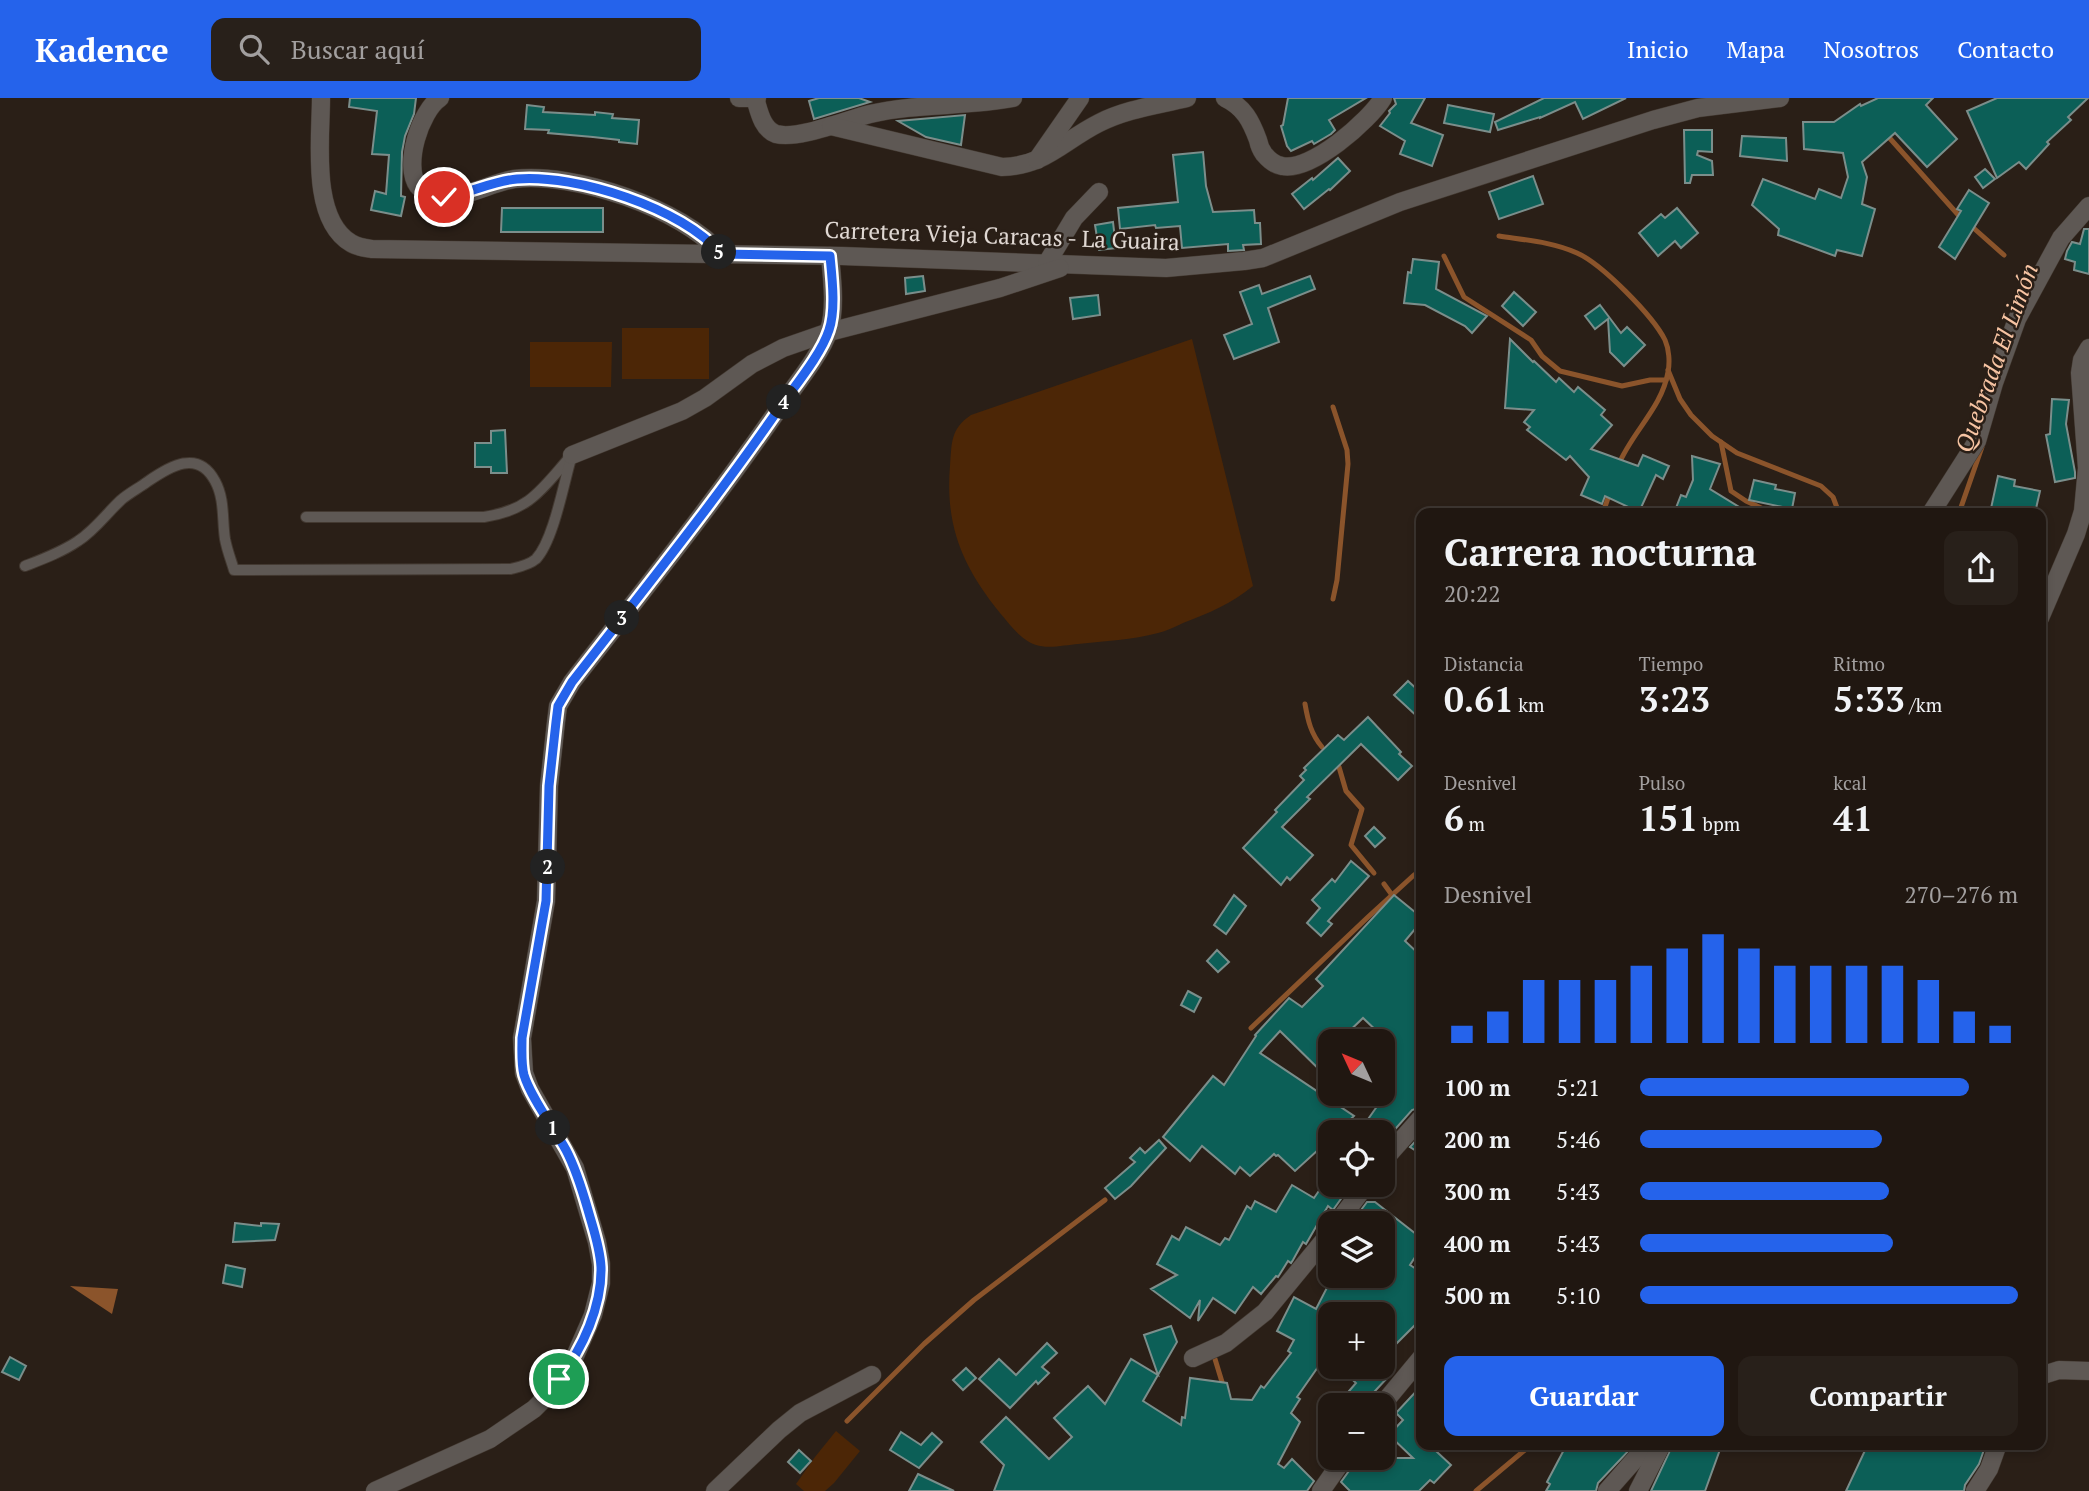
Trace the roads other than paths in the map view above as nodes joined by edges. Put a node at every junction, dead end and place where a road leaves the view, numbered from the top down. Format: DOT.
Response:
graph roads {
  1 [pos="321,98"];
  2 [pos="440,98"];
  3 [pos="739,98"];
  4 [pos="756,98"];
  5 [pos="1013,98"];
  6 [pos="1080,98"];
  7 [pos="1187,98"];
  8 [pos="1225,98"];
  9 [pos="1383,98"];
  10 [pos="1780,98"];
  11 [pos="1741,100"];
  12 [pos="831,125"];
  13 [pos="1037,160"];
  14 [pos="1099,192"];
  15 [pos="2089,206"];
  16 [pos="721,254"];
  17 [pos="830,256"];
  18 [pos="1047,263"];
  19 [pos="1070,264"];
  20 [pos="829,332"];
  21 [pos="2089,348"];
  22 [pos="572,455"];
  23 [pos="1934,508"];
  24 [pos="306,517"];
  25 [pos="25,566"];
  26 [pos="2046,604"];
  27 [pos="1416,1124"];
  28 [pos="1395,1148"];
  29 [pos="1357,1197"];
  30 [pos="1346,1211"];
  31 [pos="1318,1248"];
  32 [pos="1193,1358"];
  33 [pos="1416,1364"];
  34 [pos="2089,1371"];
  35 [pos="2046,1374"];
  36 [pos="872,1375"];
  37 [pos="1392,1393"];
  38 [pos="1645,1450"];
  39 [pos="1659,1450"];
  40 [pos="1996,1450"];
  41 [pos="1336,1470"];
  42 [pos="375,1491"];
  43 [pos="715,1491"];
  44 [pos="1321,1491"];
  45 [pos="1607,1491"];
  46 [pos="1638,1491"];
  47 [pos="1975,1491"];
  1 -- 16 [label="street, Carretera Vieja Caracas - La Guaira"];
  2 -- 16 [label="street"];
  3 -- 4 [label="street"];
  4 -- 12 [label="street"];
  5 -- 12 [label="street"];
  6 -- 13 [label="street"];
  7 -- 13 [label="street"];
  8 -- 9 [label="street"];
  10 -- 11 [label="street, Carretera Vieja Caracas - La Guaira"];
  11 -- 19 [label="street, Carretera Vieja Caracas - La Guaira"];
  12 -- 13 [label="street"];
  14 -- 18 [label="street"];
  15 -- 23 [label="street"];
  16 -- 17 [label="street, Carretera Vieja Caracas - La Guaira"];
  17 -- 18 [label="street, Carretera Vieja Caracas - La Guaira"];
  17 -- 20 [label="street"];
  18 -- 19 [label="street, Carretera Vieja Caracas - La Guaira"];
  19 -- 20 [label="street"];
  20 -- 22 [label="street"];
  20 -- 42 [label="street"];
  21 -- 26 [label="street"];
  22 -- 24 [label="lane"];
  22 -- 25 [label="lane"];
  27 -- 28 [label="street"];
  29 -- 30 [label="street"];
  31 -- 32 [label="street"];
  33 -- 37 [label="street"];
  34 -- 35 [label="street"];
  36 -- 43 [label="street"];
  38 -- 45 [label="street"];
  39 -- 46 [label="street"];
  40 -- 47 [label="street"];
  41 -- 44 [label="street"];
}
